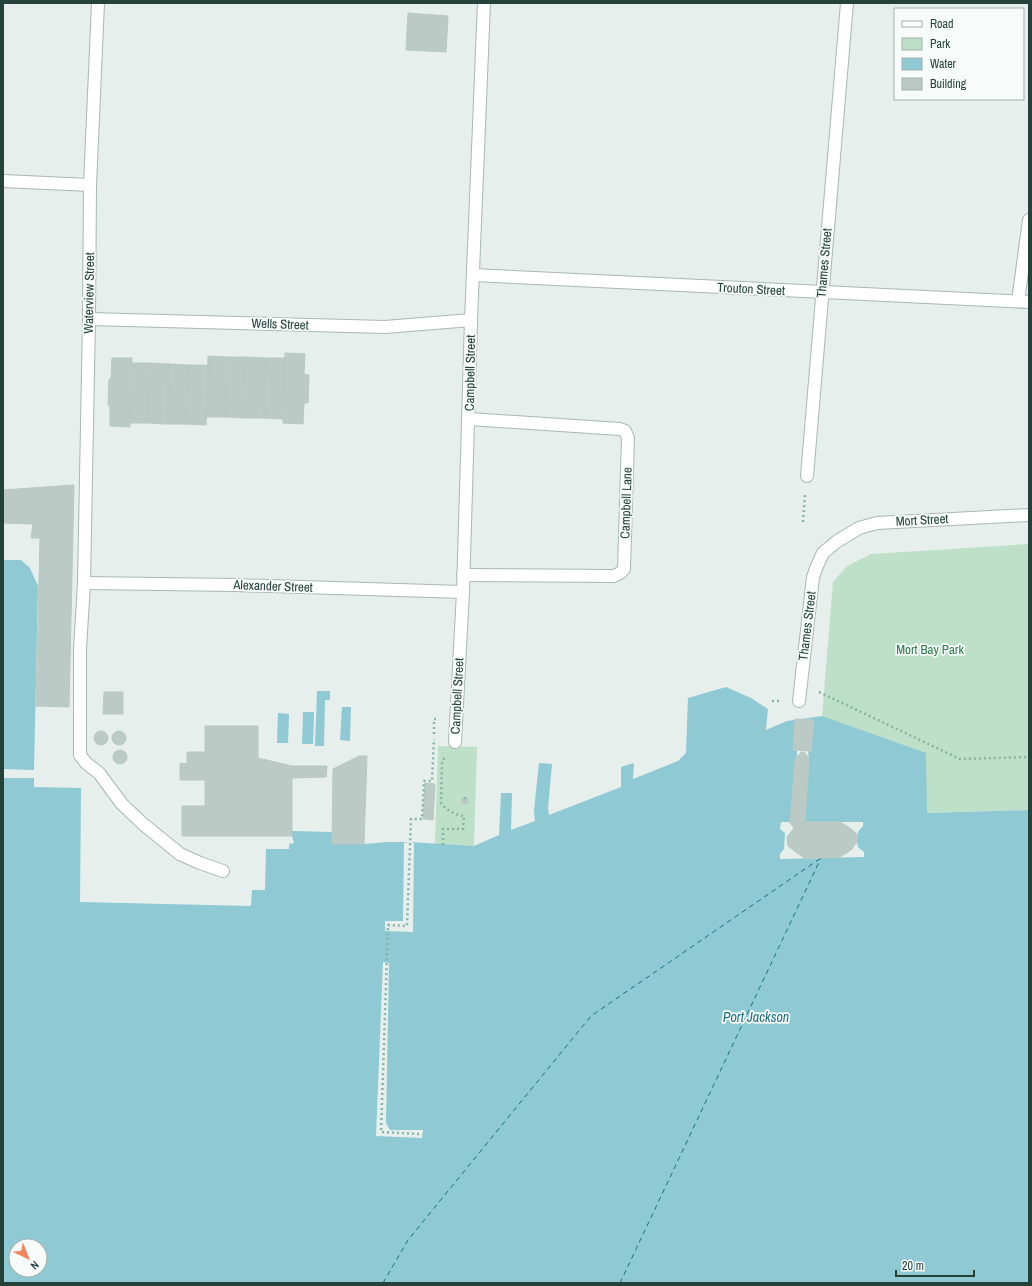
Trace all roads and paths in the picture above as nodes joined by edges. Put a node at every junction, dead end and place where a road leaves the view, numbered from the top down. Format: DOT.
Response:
graph roads {
  1 [pos="98,3"];
  2 [pos="484,3"];
  3 [pos="847,3"];
  4 [pos="3,181"];
  5 [pos="90,185"];
  6 [pos="1029,220"];
  7 [pos="474,275"];
  8 [pos="822,292"];
  9 [pos="1024,302"];
  10 [pos="89,319"];
  11 [pos="472,320"];
  12 [pos="469,419"];
  13 [pos="807,476"];
  14 [pos="1029,515"];
  15 [pos="803,522"];
  16 [pos="824,554"];
  17 [pos="463,575"];
  18 [pos="84,583"];
  19 [pos="463,592"];
  20 [pos="800,686"];
  21 [pos="799,701"];
  22 [pos="455,742"];
  23 [pos="433,748"];
  24 [pos="1029,757"];
  25 [pos="443,845"];
  26 [pos="223,870"];
  27 [pos="419,1134"];
  1 -- 5 [label="street, Waterview Street"];
  2 -- 7 [label="street, Campbell Street"];
  3 -- 8 [label="street, Thames Street"];
  4 -- 5 [label="street"];
  5 -- 10 [label="street, Waterview Street"];
  6 -- 9 [label="street"];
  7 -- 8 [label="street, Trouton Street"];
  7 -- 11 [label="street, Campbell Street"];
  8 -- 9 [label="street, Trouton Street"];
  8 -- 13 [label="street, Thames Street"];
  10 -- 11 [label="street, Wells Street"];
  10 -- 18 [label="street, Waterview Street"];
  11 -- 12 [label="street, Campbell Street"];
  12 -- 17 [label="street, Campbell Street"];
  12 -- 17 [label="street, Campbell Lane"];
  13 -- 15 [label="path"];
  14 -- 16 [label="street, Mort Street"];
  16 -- 20 [label="street, Thames Street"];
  17 -- 19 [label="street, Campbell Street"];
  18 -- 19 [label="street, Alexander Street"];
  18 -- 26 [label="street, Waterview Street"];
  19 -- 22 [label="street, Campbell Street"];
  20 -- 21 [label="street, Thames Street"];
  20 -- 24 [label="path"];
  22 -- 25 [label="path"];
  23 -- 27 [label="path"];
}
